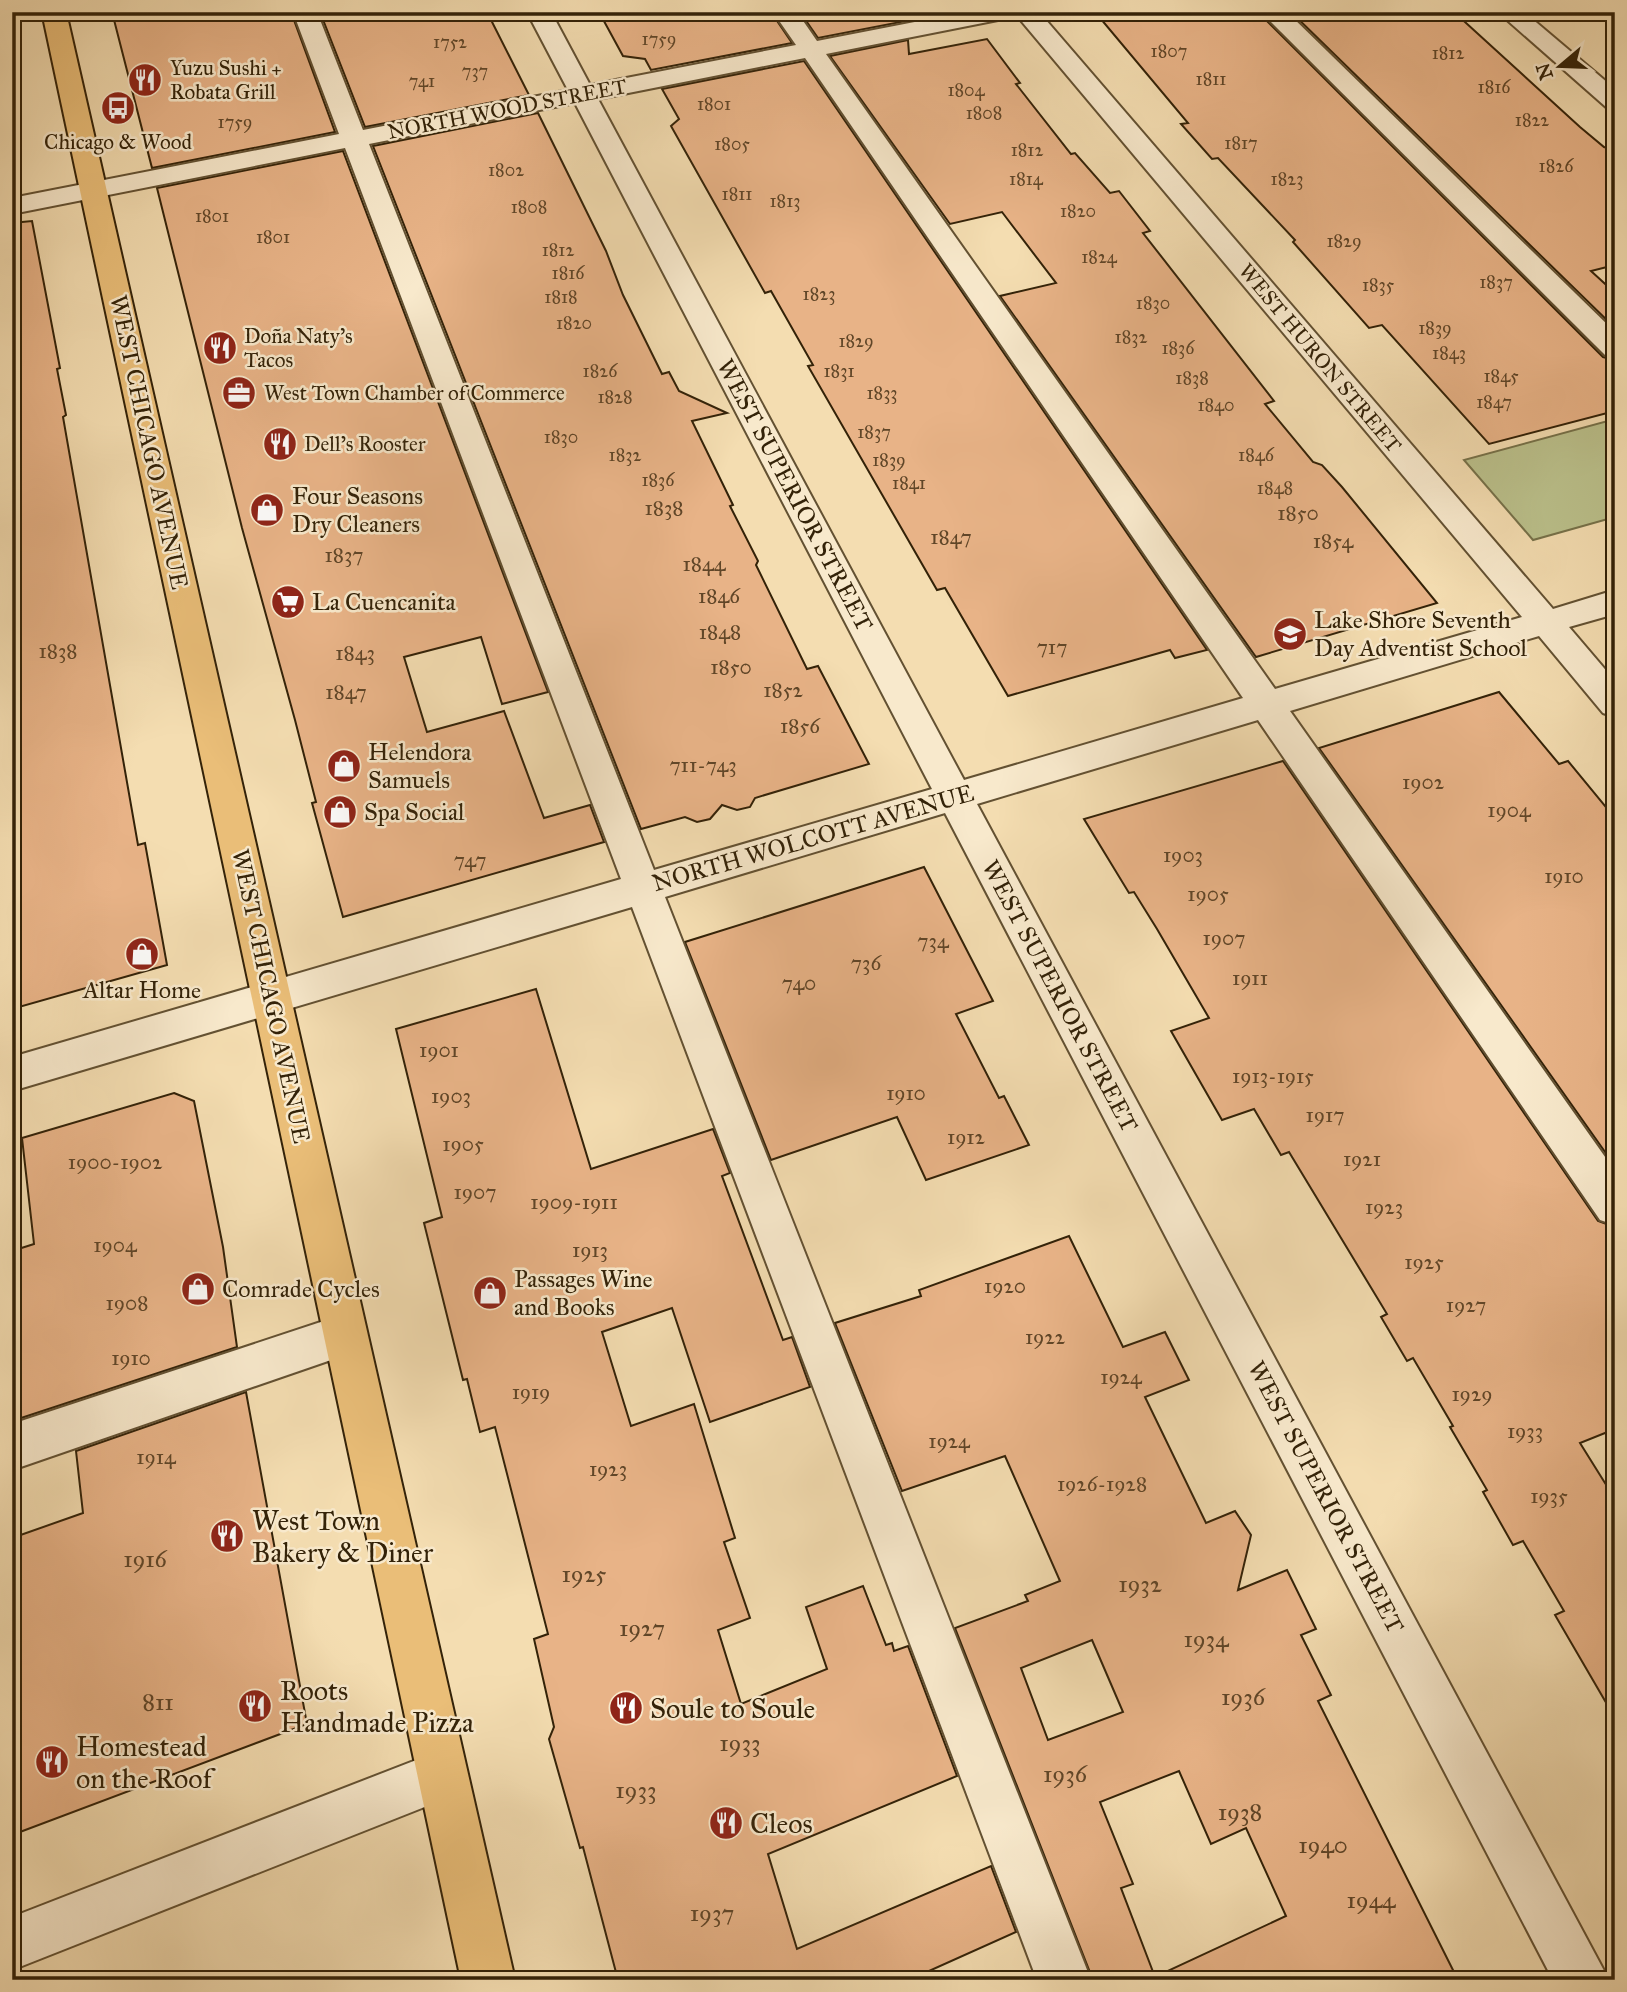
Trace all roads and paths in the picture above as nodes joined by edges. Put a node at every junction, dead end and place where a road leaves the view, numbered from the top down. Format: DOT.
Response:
graph roads {
  1 [pos="54,12"];
  2 [pos="305,12"];
  3 [pos="538,12"];
  4 [pos="785,12"];
  5 [pos="1003,12"];
  6 [pos="1026,12"];
  7 [pos="1273,12"];
  8 [pos="1510,12"];
  9 [pos="812,50"];
  10 [pos="582,94"];
  11 [pos="1615,102"];
  12 [pos="355,139"];
  13 [pos="94,190"];
  14 [pos="12,206"];
  15 [pos="1615,349"];
  16 [pos="1615,602"];
  17 [pos="1545,622"];
  18 [pos="1615,704"];
  19 [pos="1266,705"];
  20 [pos="954,796"];
  21 [pos="642,888"];
  22 [pos="271,998"];
  23 [pos="12,1074"];
  24 [pos="1615,1206"];
  25 [pos="345,1335"];
  26 [pos="12,1447"];
  27 [pos="442,1775"];
  28 [pos="12,1944"];
  29 [pos="488,1980"];
  30 [pos="1064,1980"];
  31 [pos="1582,1980"];
  1 -- 13 [label="main road, WEST CHICAGO AVENUE"];
  2 -- 12 [label="street"];
  3 -- 10 [label="street, WEST SUPERIOR STREET"];
  4 -- 9 [label="street"];
  5 -- 9 [label="street, NORTH WOOD STREET"];
  6 -- 17 [label="street, WEST HURON STREET"];
  7 -- 15 [label="street"];
  8 -- 11 [label="street"];
  9 -- 10 [label="street, NORTH WOOD STREET"];
  9 -- 19 [label="street"];
  10 -- 12 [label="street, NORTH WOOD STREET"];
  10 -- 20 [label="street, WEST SUPERIOR STREET"];
  12 -- 13 [label="street, NORTH WOOD STREET"];
  12 -- 21 [label="street"];
  13 -- 14 [label="street, NORTH WOOD STREET"];
  13 -- 22 [label="main road, WEST CHICAGO AVENUE"];
  16 -- 17 [label="street, NORTH WOLCOTT AVENUE"];
  17 -- 18 [label="street, WEST HURON STREET"];
  17 -- 19 [label="street, NORTH WOLCOTT AVENUE"];
  19 -- 20 [label="street, NORTH WOLCOTT AVENUE"];
  19 -- 24 [label="street"];
  20 -- 21 [label="street, NORTH WOLCOTT AVENUE"];
  20 -- 31 [label="street, WEST SUPERIOR STREET"];
  21 -- 22 [label="street, NORTH WOLCOTT AVENUE"];
  21 -- 30 [label="street"];
  22 -- 23 [label="street, NORTH WOLCOTT AVENUE"];
  22 -- 25 [label="main road, WEST CHICAGO AVENUE"];
  25 -- 26 [label="street"];
  25 -- 27 [label="main road, WEST CHICAGO AVENUE"];
  27 -- 28 [label="street"];
  27 -- 29 [label="main road, WEST CHICAGO AVENUE"];
}
